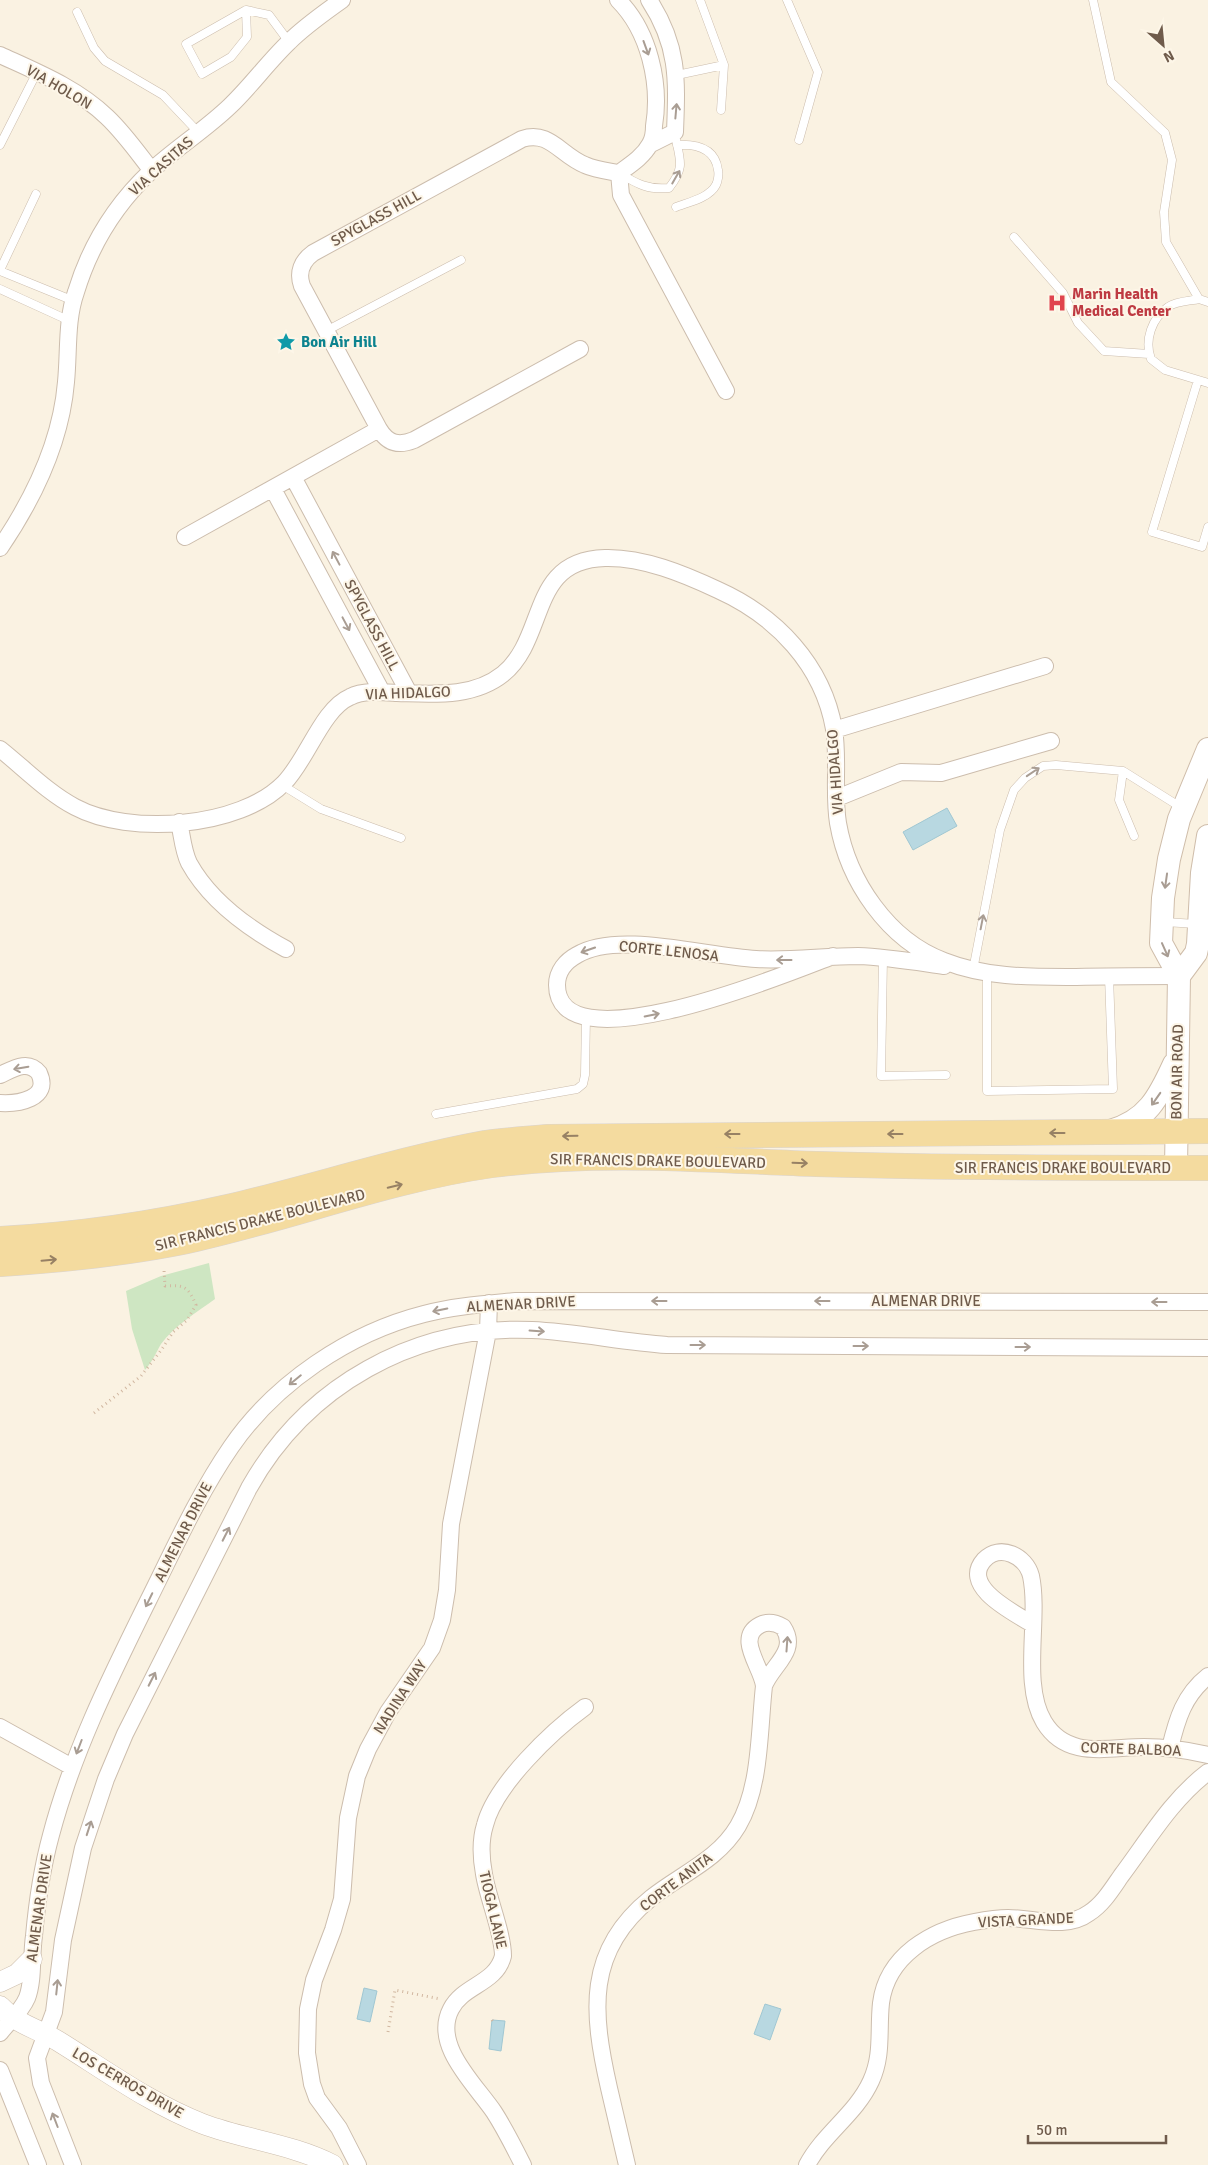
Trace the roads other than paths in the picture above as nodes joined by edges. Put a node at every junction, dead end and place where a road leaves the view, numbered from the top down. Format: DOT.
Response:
graph roads {
  1 [pos="342,0"];
  2 [pos="649,0"];
  3 [pos="700,0"];
  4 [pos="787,0"];
  5 [pos="1093,0"];
  6 [pos="623,2"];
  7 [pos="246,10"];
  8 [pos="77,12"];
  9 [pos="289,42"];
  10 [pos="0,54"];
  11 [pos="724,64"];
  12 [pos="37,72"];
  13 [pos="677,75"];
  14 [pos="721,110"];
  15 [pos="198,132"];
  16 [pos="676,139"];
  17 [pos="798,140"];
  18 [pos="651,144"];
  19 [pos="0,145"];
  20 [pos="152,171"];
  21 [pos="619,173"];
  22 [pos="36,194"];
  23 [pos="676,207"];
  24 [pos="1014,237"];
  25 [pos="460,260"];
  26 [pos="0,271"];
  27 [pos="0,290"];
  28 [pos="1199,299"];
  29 [pos="74,302"];
  30 [pos="1208,302"];
  31 [pos="70,321"];
  32 [pos="326,331"];
  33 [pos="580,349"];
  34 [pos="1149,354"];
  35 [pos="1198,380"];
  36 [pos="1208,383"];
  37 [pos="726,391"];
  38 [pos="379,430"];
  39 [pos="292,477"];
  40 [pos="273,489"];
  41 [pos="1208,526"];
  42 [pos="185,537"];
  43 [pos="0,548"];
  44 [pos="1045,666"];
  45 [pos="382,692"];
  46 [pos="410,693"];
  47 [pos="834,730"];
  48 [pos="1051,741"];
  49 [pos="1208,748"];
  50 [pos="0,749"];
  51 [pos="1123,770"];
  52 [pos="282,786"];
  53 [pos="837,798"];
  54 [pos="1183,808"];
  55 [pos="179,822"];
  56 [pos="1134,836"];
  57 [pos="1208,836"];
  58 [pos="401,838"];
  59 [pos="1162,922"];
  60 [pos="1203,925"];
  61 [pos="286,949"];
  62 [pos="833,956"];
  63 [pos="883,958"];
  64 [pos="975,970"];
  65 [pos="1109,976"];
  66 [pos="1179,976"];
  67 [pos="586,1016"];
  68 [pos="1178,1056"];
  69 [pos="0,1075"];
  70 [pos="946,1075"];
  71 [pos="0,1103"];
  72 [pos="436,1114"];
  73 [pos="1208,1131"];
  74 [pos="1106,1132"];
  75 [pos="1177,1132"];
  76 [pos="1176,1168"];
  77 [pos="1208,1168"];
  78 [pos="0,1239"];
  79 [pos="0,1264"];
  80 [pos="1208,1302"];
  81 [pos="489,1303"];
  82 [pos="488,1331"];
  83 [pos="1208,1348"];
  84 [pos="1032,1624"];
  85 [pos="1208,1676"];
  86 [pos="764,1686"];
  87 [pos="585,1707"];
  88 [pos="0,1727"];
  89 [pos="1170,1748"];
  90 [pos="1208,1755"];
  91 [pos="72,1767"];
  92 [pos="1208,1772"];
  93 [pos="32,1959"];
  94 [pos="0,1982"];
  95 [pos="3,2019"];
  96 [pos="45,2034"];
  97 [pos="0,2070"];
  98 [pos="38,2165"];
  99 [pos="73,2165"];
  100 [pos="333,2165"];
  101 [pos="358,2165"];
  102 [pos="523,2165"];
  103 [pos="627,2165"];
  104 [pos="807,2165"];
  1 -- 9 [label="street, VIA CASITAS"];
  2 -- 13 [label="street"];
  3 -- 11 [label="lane"];
  4 -- 17 [label="lane"];
  5 -- 28 [label="lane"];
  6 -- 18 [label="street, one-way"];
  7 -- 7 [label="lane"];
  7 -- 9 [label="lane"];
  8 -- 15 [label="lane"];
  9 -- 15 [label="street, VIA CASITAS"];
  10 -- 12 [label="street, VIA HOLON"];
  11 -- 13 [label="lane"];
  11 -- 14 [label="lane"];
  12 -- 19 [label="lane"];
  12 -- 20 [label="street, VIA HOLON"];
  16 -- 13 [label="street, one-way"];
  15 -- 20 [label="street, VIA CASITAS"];
  16 -- 18 [label="street"];
  21 -- 16 [label="lane, one-way"];
  16 -- 23 [label="lane"];
  18 -- 21 [label="street"];
  20 -- 29 [label="street, VIA CASITAS"];
  21 -- 32 [label="street, SPYGLASS HILL"];
  21 -- 37 [label="street"];
  22 -- 26 [label="lane"];
  24 -- 34 [label="lane"];
  25 -- 32 [label="lane"];
  26 -- 29 [label="lane"];
  27 -- 31 [label="lane"];
  28 -- 30 [label="lane"];
  28 -- 34 [label="lane"];
  29 -- 31 [label="street, VIA CASITAS"];
  31 -- 43 [label="street, VIA CASITAS"];
  32 -- 38 [label="street, SPYGLASS HILL"];
  33 -- 38 [label="street, SPYGLASS HILL"];
  34 -- 35 [label="lane"];
  35 -- 36 [label="lane"];
  35 -- 41 [label="lane"];
  38 -- 39 [label="street"];
  39 -- 40 [label="street"];
  46 -- 39 [label="street, SPYGLASS HILL, one-way"];
  40 -- 42 [label="street"];
  40 -- 45 [label="street, SPYGLASS HILL, one-way"];
  44 -- 47 [label="street"];
  45 -- 46 [label="street, VIA HIDALGO"];
  45 -- 52 [label="street, VIA HIDALGO"];
  46 -- 47 [label="street, VIA HIDALGO"];
  47 -- 53 [label="street, VIA HIDALGO"];
  48 -- 53 [label="street"];
  49 -- 54 [label="main road, BON AIR ROAD"];
  50 -- 55 [label="street, VIA HIDALGO"];
  51 -- 54 [label="lane"];
  51 -- 56 [label="lane"];
  64 -- 51 [label="lane, one-way"];
  52 -- 55 [label="street, VIA HIDALGO"];
  52 -- 58 [label="lane"];
  53 -- 64 [label="street, VIA HIDALGO"];
  54 -- 59 [label="main road, BON AIR ROAD, one-way"];
  55 -- 61 [label="street"];
  57 -- 60 [label="main road"];
  59 -- 60 [label="lane"];
  59 -- 66 [label="main road, BON AIR ROAD, one-way"];
  60 -- 66 [label="main road"];
  62 -- 63 [label="street, CORTE LENOSA"];
  67 -- 62 [label="street, CORTE LENOSA, one-way"];
  62 -- 67 [label="street, CORTE LENOSA, one-way"];
  63 -- 64 [label="street, CORTE LENOSA"];
  63 -- 70 [label="lane"];
  64 -- 65 [label="street, VIA HIDALGO"];
  64 -- 65 [label="lane"];
  65 -- 66 [label="street, VIA HIDALGO"];
  66 -- 68 [label="main road, BON AIR ROAD"];
  67 -- 72 [label="lane"];
  68 -- 74 [label="main road, one-way"];
  68 -- 75 [label="main road, BON AIR ROAD"];
  71 -- 69 [label="street, one-way"];
  73 -- 75 [label="main road, SIR FRANCIS DRAKE BOULEVARD"];
  74 -- 75 [label="main road, SIR FRANCIS DRAKE BOULEVARD"];
  74 -- 78 [label="main road, SIR FRANCIS DRAKE BOULEVARD, one-way"];
  75 -- 76 [label="main road, BON AIR ROAD"];
  76 -- 77 [label="main road, SIR FRANCIS DRAKE BOULEVARD"];
  79 -- 76 [label="main road, SIR FRANCIS DRAKE BOULEVARD, one-way"];
  80 -- 81 [label="street, ALMENAR DRIVE, one-way"];
  81 -- 82 [label="street, NADINA WAY"];
  81 -- 91 [label="street, ALMENAR DRIVE, one-way"];
  82 -- 83 [label="street, ALMENAR DRIVE, one-way"];
  96 -- 82 [label="street, ALMENAR DRIVE, one-way"];
  82 -- 101 [label="street, NADINA WAY"];
  84 -- 89 [label="street, CORTE BALBOA"];
  85 -- 89 [label="street"];
  86 -- 103 [label="street, CORTE ANITA"];
  87 -- 102 [label="street, TIOGA LANE"];
  88 -- 91 [label="street"];
  89 -- 90 [label="street, CORTE BALBOA"];
  91 -- 93 [label="street, ALMENAR DRIVE"];
  92 -- 104 [label="street, VISTA GRANDE"];
  93 -- 94 [label="street"];
  93 -- 95 [label="street, ALMENAR DRIVE"];
  95 -- 96 [label="street, LOS CERROS DRIVE"];
  99 -- 96 [label="street, ALMENAR DRIVE, one-way"];
  96 -- 100 [label="street, LOS CERROS DRIVE"];
  97 -- 98 [label="street"];
}
